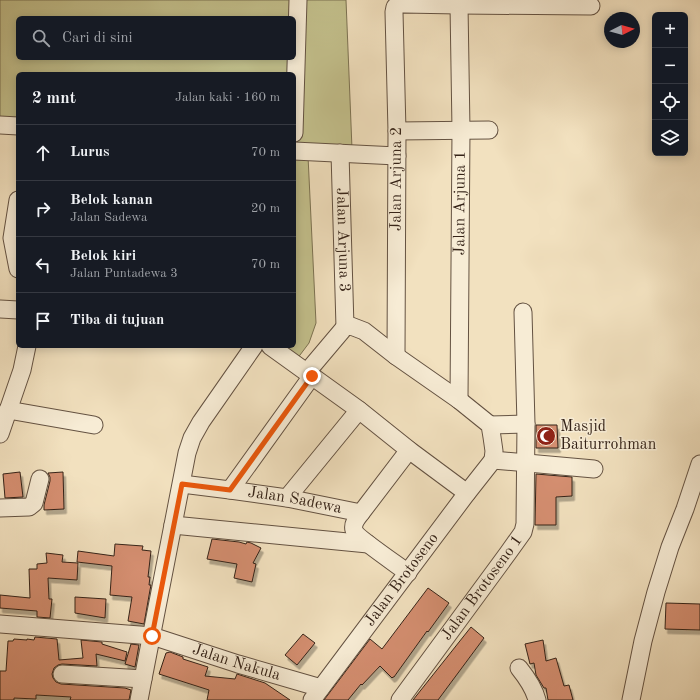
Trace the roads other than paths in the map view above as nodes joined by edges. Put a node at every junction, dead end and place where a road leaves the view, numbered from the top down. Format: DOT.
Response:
graph roads {
  1 [pos="298,0"];
  2 [pos="459,5"];
  3 [pos="591,6"];
  4 [pos="296,72"];
  5 [pos="0,125"];
  6 [pos="16,126"];
  7 [pos="461,130"];
  8 [pos="489,130"];
  9 [pos="397,131"];
  10 [pos="296,151"];
  11 [pos="340,153"];
  12 [pos="397,156"];
  13 [pos="16,210"];
  14 [pos="10,238"];
  15 [pos="16,261"];
  16 [pos="0,310"];
  17 [pos="16,310"];
  18 [pos="523,312"];
  19 [pos="345,328"];
  20 [pos="27,348"];
  21 [pos="253,348"];
  22 [pos="273,348"];
  23 [pos="396,356"];
  24 [pos="310,374"];
  25 [pos="459,400"];
  26 [pos="8,410"];
  27 [pos="359,410"];
  28 [pos="526,424"];
  29 [pos="94,425"];
  30 [pos="490,425"];
  31 [pos="0,434"];
  32 [pos="409,450"];
  33 [pos="493,460"];
  34 [pos="526,463"];
  35 [pos="700,464"];
  36 [pos="594,469"];
  37 [pos="40,479"];
  38 [pos="182,484"];
  39 [pos="230,490"];
  40 [pos="466,493"];
  41 [pos="287,498"];
  42 [pos="0,508"];
  43 [pos="361,513"];
  44 [pos="173,525"];
  45 [pos="368,544"];
  46 [pos="408,573"];
  47 [pos="0,624"];
  48 [pos="152,636"];
  49 [pos="519,668"];
  50 [pos="62,674"];
  51 [pos="143,679"];
  52 [pos="314,697"];
  53 [pos="138,700"];
  54 [pos="400,700"];
  55 [pos="537,700"];
  56 [pos="631,700"];
  1 -- 4 [label="street"];
  2 -- 3 [label="street"];
  2 -- 7 [label="street, Jalan Arjuna 1"];
  2 -- 9 [label="street, Jalan Arjuna 2"];
  5 -- 6 [label="street"];
  7 -- 8 [label="street"];
  7 -- 9 [label="street"];
  7 -- 25 [label="street, Jalan Arjuna 1"];
  9 -- 12 [label="street, Jalan Arjuna 2"];
  10 -- 11 [label="street"];
  11 -- 12 [label="street"];
  11 -- 19 [label="street, Jalan Arjuna 3"];
  12 -- 23 [label="street, Jalan Arjuna 2"];
  13 -- 14 [label="street"];
  14 -- 15 [label="street"];
  16 -- 17 [label="street"];
  18 -- 28 [label="street, Jalan Brotoseno 1"];
  19 -- 23 [label="street"];
  19 -- 24 [label="street"];
  20 -- 26 [label="street"];
  21 -- 38 [label="street"];
  22 -- 24 [label="street"];
  23 -- 25 [label="street"];
  24 -- 27 [label="street"];
  24 -- 39 [label="street"];
  25 -- 30 [label="street"];
  26 -- 29 [label="street"];
  26 -- 31 [label="street"];
  27 -- 32 [label="street"];
  27 -- 41 [label="street"];
  28 -- 30 [label="street"];
  28 -- 34 [label="street, Jalan Brotoseno 1"];
  30 -- 33 [label="street"];
  32 -- 40 [label="street"];
  32 -- 43 [label="street"];
  33 -- 34 [label="street"];
  33 -- 40 [label="street, Jalan Brotoseno"];
  34 -- 36 [label="street"];
  34 -- 54 [label="street, Jalan Brotoseno 1"];
  35 -- 56 [label="street"];
  37 -- 42 [label="street"];
  38 -- 39 [label="street, Jalan Sadewa"];
  38 -- 44 [label="street"];
  39 -- 41 [label="street, Jalan Sadewa"];
  40 -- 46 [label="street, Jalan Brotoseno"];
  41 -- 43 [label="street, Jalan Sadewa"];
  43 -- 45 [label="street"];
  44 -- 45 [label="street"];
  44 -- 48 [label="street"];
  45 -- 46 [label="street"];
  46 -- 52 [label="street, Jalan Brotoseno"];
  47 -- 48 [label="street, Jalan Nakula"];
  48 -- 51 [label="street"];
  48 -- 52 [label="street, Jalan Nakula"];
  49 -- 55 [label="street"];
  50 -- 51 [label="street"];
  51 -- 53 [label="street"];
}
